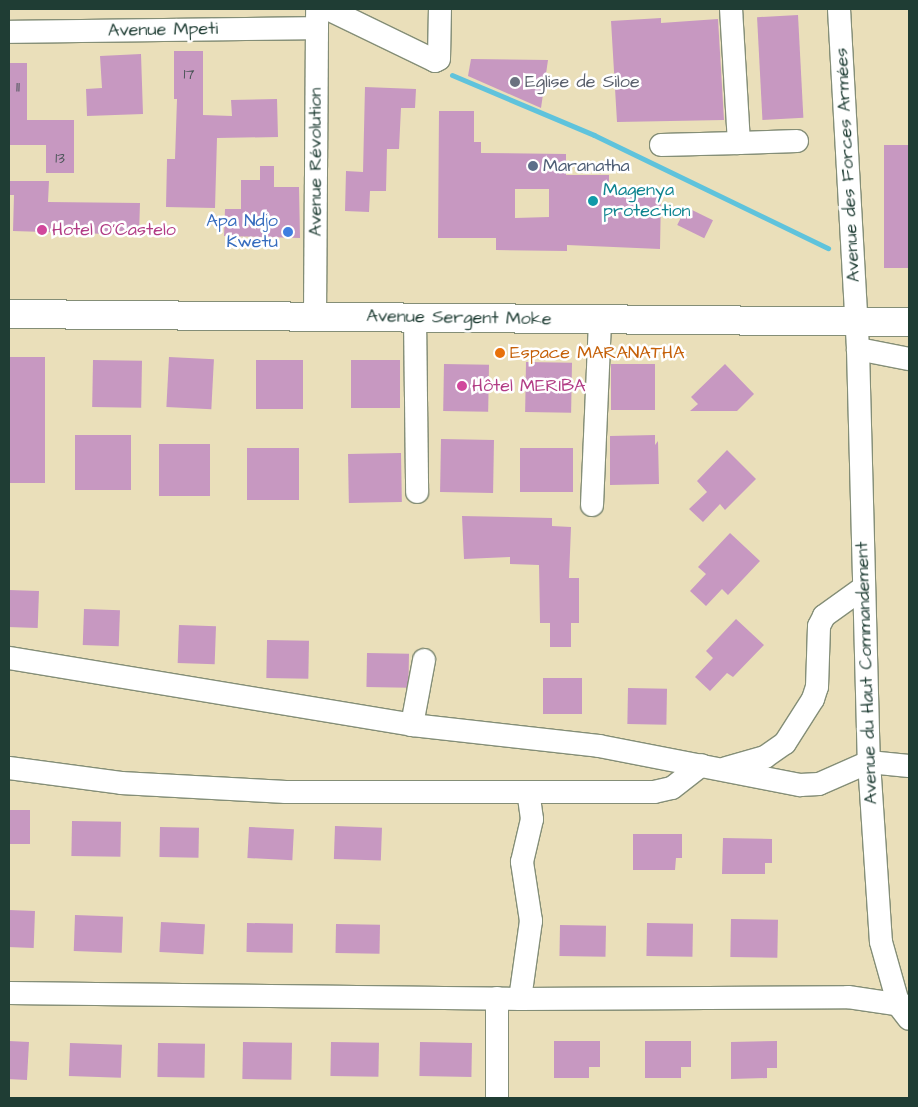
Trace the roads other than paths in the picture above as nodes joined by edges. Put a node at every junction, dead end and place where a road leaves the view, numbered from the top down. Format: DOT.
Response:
graph roads {
  1 [pos="328,9"];
  2 [pos="440,9"];
  3 [pos="732,9"];
  4 [pos="839,9"];
  5 [pos="317,19"];
  6 [pos="9,32"];
  7 [pos="797,142"];
  8 [pos="739,143"];
  9 [pos="661,145"];
  10 [pos="9,314"];
  11 [pos="315,316"];
  12 [pos="415,317"];
  13 [pos="600,320"];
  14 [pos="856,322"];
  15 [pos="909,322"];
  16 [pos="858,348"];
  17 [pos="909,359"];
  18 [pos="417,492"];
  19 [pos="592,505"];
  20 [pos="863,588"];
  21 [pos="9,658"];
  22 [pos="424,660"];
  23 [pos="412,725"];
  24 [pos="869,762"];
  25 [pos="909,766"];
  26 [pos="712,767"];
  27 [pos="9,768"];
  28 [pos="528,792"];
  29 [pos="9,993"];
  30 [pos="497,998"];
  31 [pos="520,999"];
  32 [pos="904,1001"];
  33 [pos="496,1098"];
  1 -- 2 [label="street"];
  3 -- 8 [label="street"];
  4 -- 14 [label="street, Avenue des Forces Armées"];
  5 -- 6 [label="street, Avenue Mpeti"];
  5 -- 11 [label="street, Avenue Révolution"];
  7 -- 8 [label="street"];
  8 -- 9 [label="street"];
  10 -- 11 [label="main road, Avenue Sergent Moke"];
  11 -- 12 [label="main road, Avenue Sergent Moke"];
  12 -- 13 [label="main road, Avenue Sergent Moke"];
  12 -- 18 [label="street"];
  13 -- 14 [label="main road, Avenue Sergent Moke"];
  13 -- 19 [label="street"];
  14 -- 15 [label="main road, Avenue Sergent Moke"];
  14 -- 16 [label="street, Avenue du Haut Commandement"];
  16 -- 17 [label="street"];
  16 -- 20 [label="street, Avenue du Haut Commandement"];
  20 -- 24 [label="street, Avenue du Haut Commandement"];
  20 -- 26 [label="street"];
  21 -- 23 [label="street"];
  22 -- 23 [label="street"];
  23 -- 26 [label="street"];
  24 -- 25 [label="street"];
  24 -- 26 [label="street"];
  24 -- 32 [label="street, Avenue du Haut Commandement"];
  26 -- 28 [label="street"];
  27 -- 28 [label="street"];
  28 -- 31 [label="street"];
  29 -- 30 [label="street"];
  30 -- 31 [label="street"];
  30 -- 33 [label="street"];
  31 -- 32 [label="street"];
}
